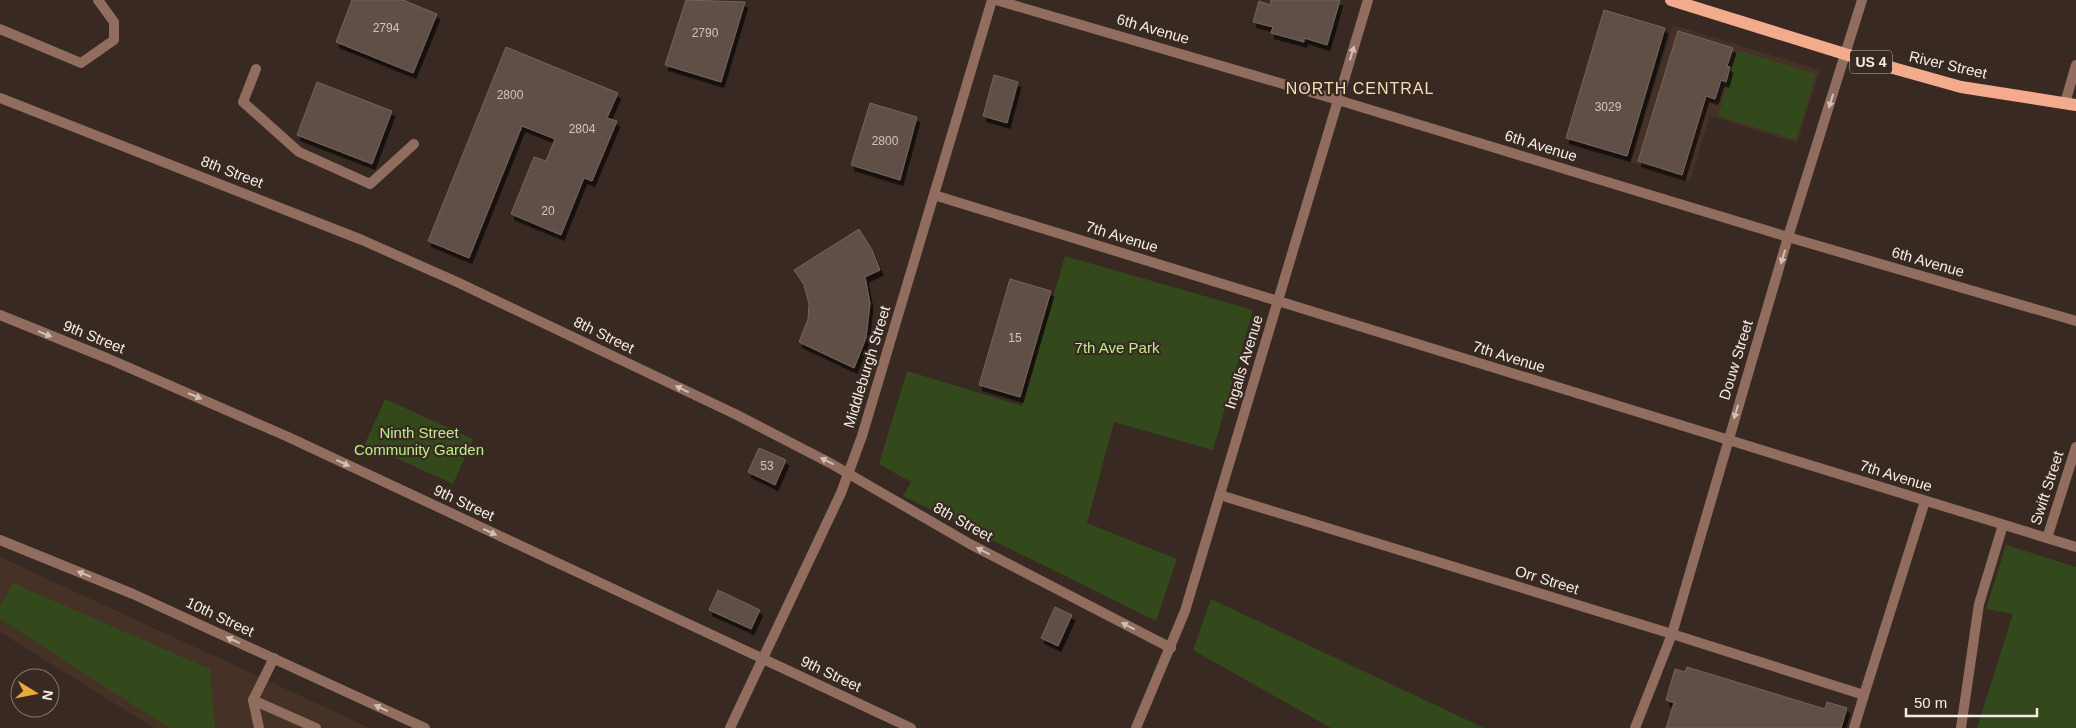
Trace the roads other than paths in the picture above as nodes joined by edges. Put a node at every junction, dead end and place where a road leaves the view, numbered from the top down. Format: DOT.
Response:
graph roads {
  1 [pos="98,0"];
  2 [pos="992,0"];
  3 [pos="996,0"];
  4 [pos="1368,0"];
  5 [pos="1671,0"];
  6 [pos="1862,0"];
  7 [pos="0,29"];
  8 [pos="1845,55"];
  9 [pos="2076,64"];
  10 [pos="256,69"];
  11 [pos="0,98"];
  12 [pos="1338,100"];
  13 [pos="2071,104"];
  14 [pos="414,144"];
  15 [pos="934,195"];
  16 [pos="1788,237"];
  17 [pos="1278,301"];
  18 [pos="0,315"];
  19 [pos="2076,321"];
  20 [pos="1728,440"];
  21 [pos="2076,447"];
  22 [pos="848,473"];
  23 [pos="1220,495"];
  24 [pos="1925,501"];
  25 [pos="2003,525"];
  26 [pos="2046,538"];
  27 [pos="0,540"];
  28 [pos="2076,547"];
  29 [pos="1672,634"];
  30 [pos="1171,648"];
  31 [pos="274,658"];
  32 [pos="763,658"];
  33 [pos="1864,695"];
  34 [pos="253,700"];
  35 [pos="259,728"];
  36 [pos="316,728"];
  37 [pos="425,728"];
  38 [pos="730,728"];
  39 [pos="911,728"];
  40 [pos="1136,728"];
  41 [pos="1635,728"];
  42 [pos="1854,728"];
  43 [pos="1961,728"];
  1 -- 7 [label="street"];
  2 -- 15 [label="street, Middleburgh Street"];
  3 -- 12 [label="street, 6th Avenue"];
  12 -- 4 [label="street, Ingalls Avenue, one-way"];
  5 -- 8 [label="main road, River Street / US 4"];
  6 -- 8 [label="street, Douw Street"];
  8 -- 13 [label="main road, River Street / US 4"];
  8 -- 16 [label="street, Douw Street, one-way"];
  9 -- 13 [label="street"];
  10 -- 14 [label="street"];
  22 -- 11 [label="street, 8th Street, one-way"];
  12 -- 16 [label="street, 6th Avenue"];
  12 -- 17 [label="street, Ingalls Avenue"];
  15 -- 17 [label="street, 7th Avenue"];
  15 -- 22 [label="street, Middleburgh Street"];
  16 -- 19 [label="street, 6th Avenue"];
  16 -- 20 [label="street, Douw Street, one-way"];
  17 -- 20 [label="street, 7th Avenue"];
  17 -- 23 [label="street, Ingalls Avenue"];
  18 -- 32 [label="street, 9th Street, one-way"];
  20 -- 24 [label="street, 7th Avenue"];
  20 -- 29 [label="street, Douw Street"];
  21 -- 26 [label="street, Swift Street"];
  30 -- 22 [label="street, 8th Street, one-way"];
  22 -- 32 [label="street, Middleburgh Street"];
  23 -- 29 [label="street, Orr Street"];
  23 -- 30 [label="street, Ingalls Avenue"];
  24 -- 25 [label="street, 7th Avenue"];
  24 -- 33 [label="street"];
  25 -- 26 [label="street, 7th Avenue"];
  25 -- 43 [label="street"];
  26 -- 28 [label="street, 7th Avenue"];
  31 -- 27 [label="street, 10th Street, one-way"];
  29 -- 33 [label="street, Orr Street"];
  29 -- 41 [label="street, Douw Street"];
  30 -- 40 [label="street, Ingalls Avenue"];
  31 -- 34 [label="street"];
  37 -- 31 [label="street, 10th Street, one-way"];
  32 -- 38 [label="street, Middleburgh Street"];
  32 -- 39 [label="street, 9th Street"];
  33 -- 42 [label="street"];
  34 -- 35 [label="street"];
  34 -- 36 [label="street"];
}
